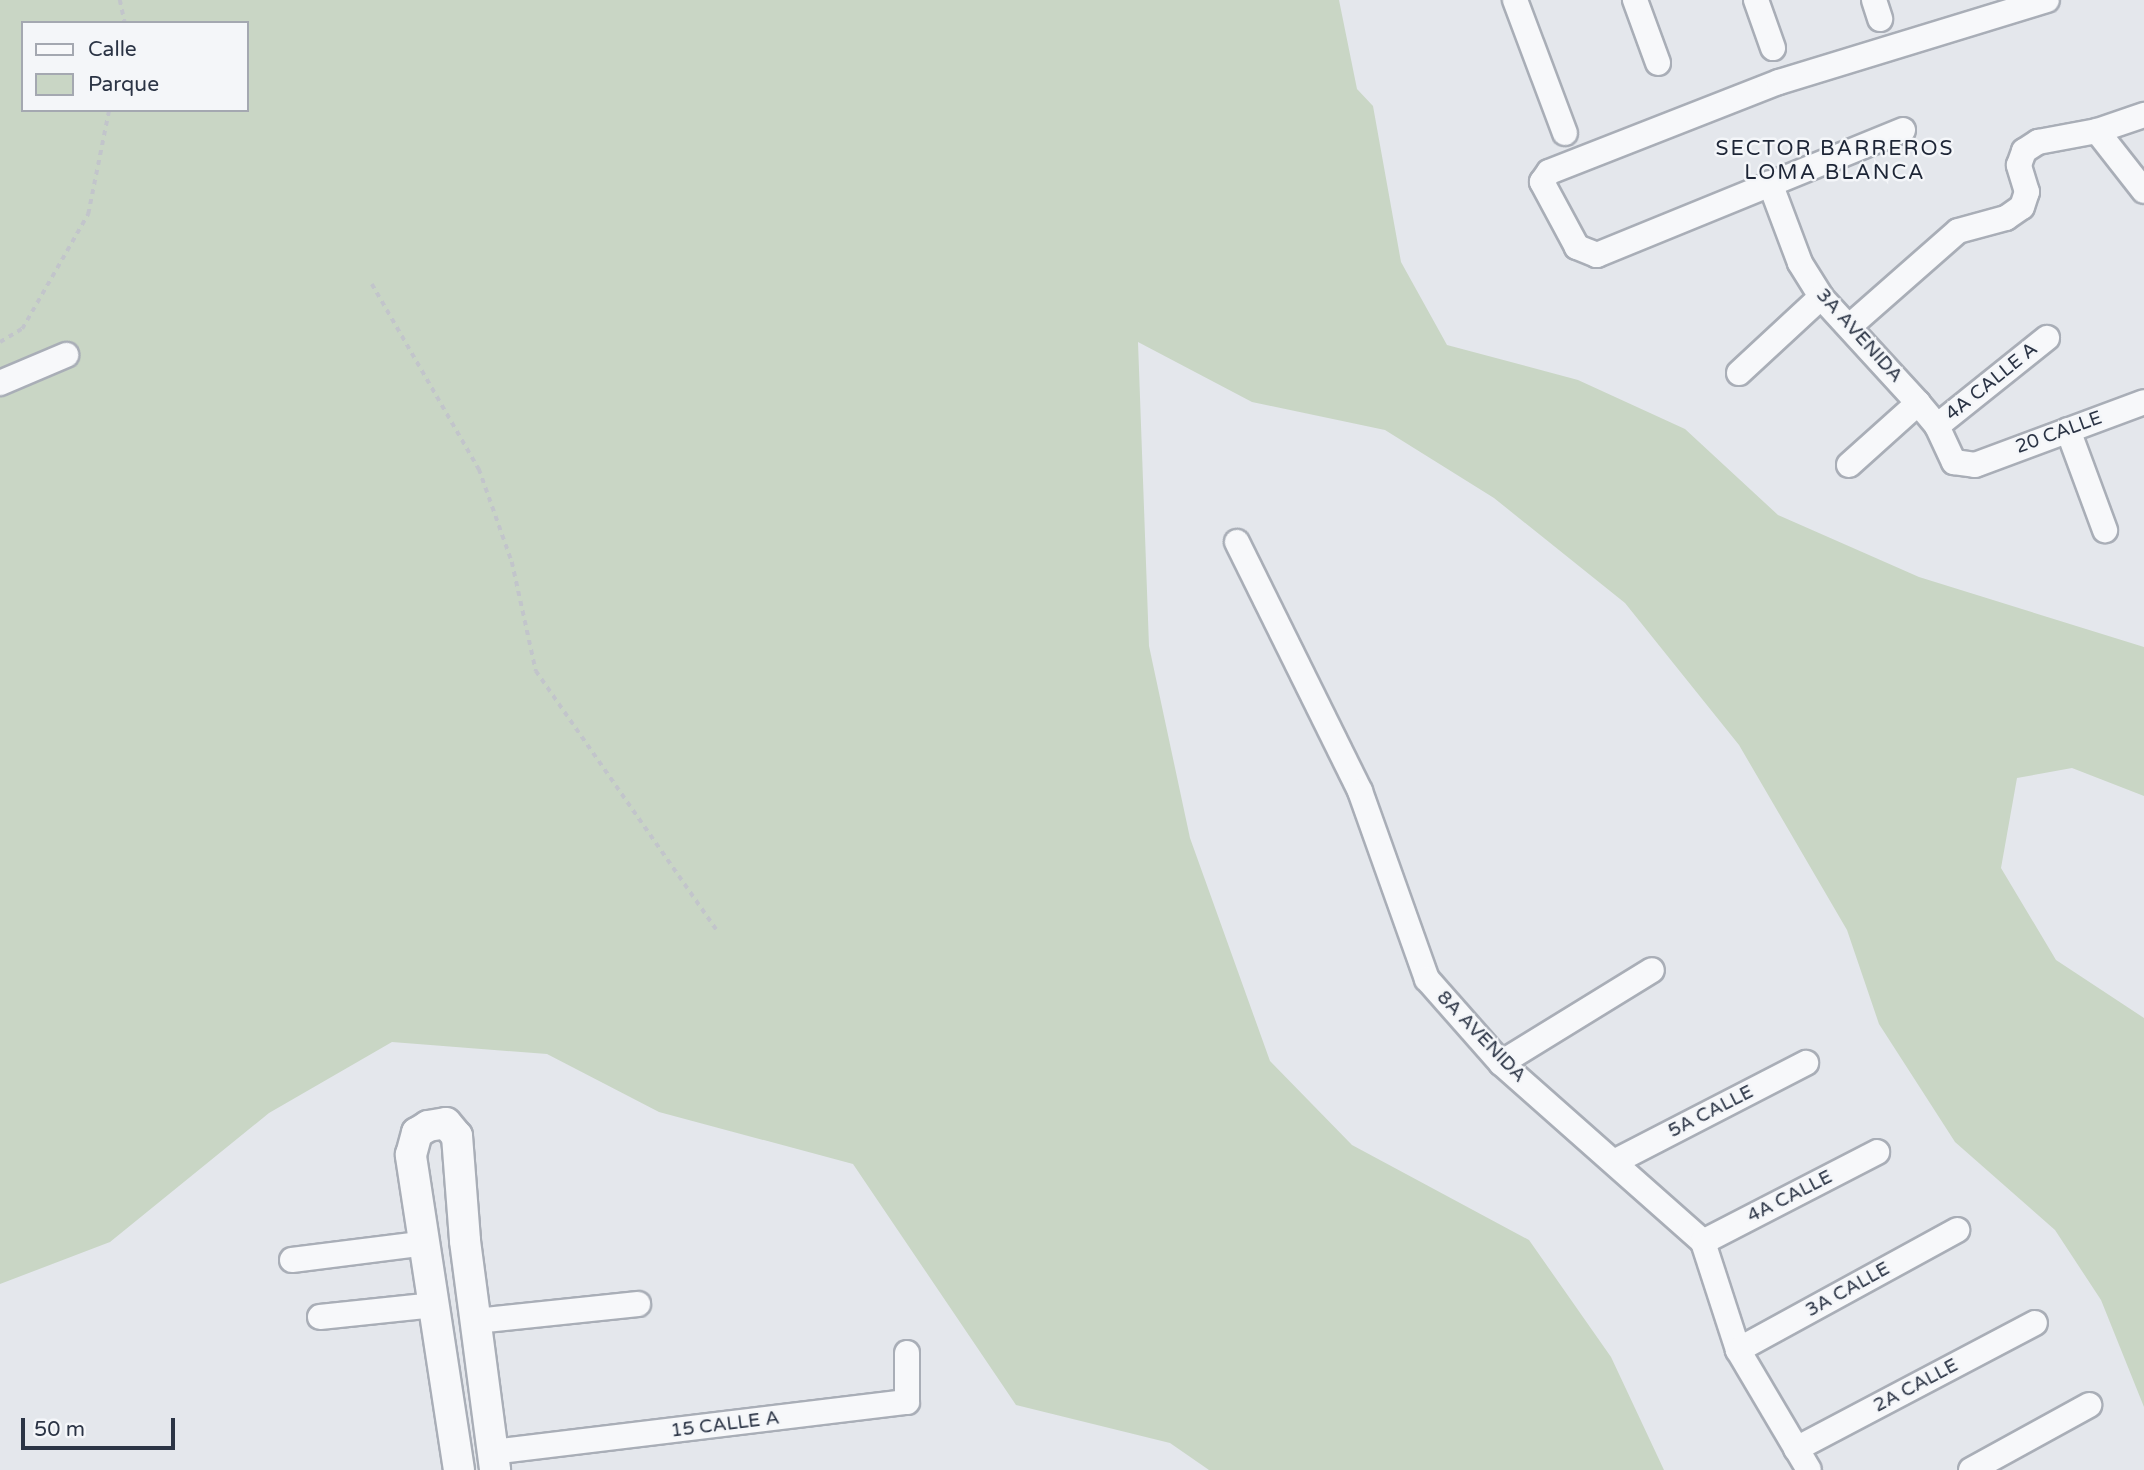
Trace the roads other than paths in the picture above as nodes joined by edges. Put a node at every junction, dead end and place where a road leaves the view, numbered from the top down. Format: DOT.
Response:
graph roads {
  1 [pos="1515,0"];
  2 [pos="1635,0"];
  3 [pos="1756,0"];
  4 [pos="2047,0"];
  5 [pos="1773,48"];
  6 [pos="1658,64"];
  7 [pos="2144,115"];
  8 [pos="1903,130"];
  9 [pos="2097,131"];
  10 [pos="1565,132"];
  11 [pos="1770,183"];
  12 [pos="2144,191"];
  13 [pos="1821,297"];
  14 [pos="1851,325"];
  15 [pos="2047,338"];
  16 [pos="66,355"];
  17 [pos="1739,373"];
  18 [pos="0,383"];
  19 [pos="2144,402"];
  20 [pos="1919,403"];
  21 [pos="1937,426"];
  22 [pos="2068,430"];
  23 [pos="1975,465"];
  24 [pos="1849,466"];
  25 [pos="2105,530"];
  26 [pos="1237,542"];
  27 [pos="1652,970"];
  28 [pos="1500,1063"];
  29 [pos="1806,1063"];
  30 [pos="1877,1152"];
  31 [pos="1616,1161"];
  32 [pos="1957,1230"];
  33 [pos="1703,1242"];
  34 [pos="426,1243"];
  35 [pos="292,1260"];
  36 [pos="638,1304"];
  37 [pos="435,1305"];
  38 [pos="320,1317"];
  39 [pos="476,1321"];
  40 [pos="2035,1323"];
  41 [pos="1738,1350"];
  42 [pos="907,1353"];
  43 [pos="482,1367"];
  44 [pos="444,1373"];
  45 [pos="2089,1405"];
  46 [pos="1803,1460"];
  47 [pos="494,1461"];
  48 [pos="459,1470"];
  49 [pos="1972,1470"];
  1 -- 10 [label="street"];
  2 -- 6 [label="street"];
  3 -- 5 [label="street"];
  4 -- 11 [label="street"];
  7 -- 9 [label="street"];
  8 -- 11 [label="street"];
  9 -- 12 [label="street"];
  9 -- 14 [label="street"];
  11 -- 13 [label="street, 3A AVENIDA"];
  13 -- 14 [label="street, 3A AVENIDA"];
  13 -- 17 [label="street"];
  14 -- 20 [label="street, 3A AVENIDA"];
  15 -- 21 [label="street, 4A CALLE A"];
  16 -- 18 [label="street"];
  19 -- 22 [label="street, 20 CALLE"];
  20 -- 21 [label="street, 3A AVENIDA"];
  20 -- 24 [label="street, 4A CALLE A"];
  21 -- 23 [label="street, 3A AVENIDA"];
  22 -- 23 [label="street, 20 CALLE"];
  22 -- 25 [label="street"];
  26 -- 28 [label="street, 8A AVENIDA"];
  27 -- 28 [label="street"];
  28 -- 31 [label="street, 8A AVENIDA"];
  29 -- 31 [label="street, 5A CALLE"];
  30 -- 33 [label="street, 4A CALLE"];
  31 -- 33 [label="street, 8A AVENIDA"];
  32 -- 41 [label="street, 3A CALLE"];
  33 -- 41 [label="street, 8A AVENIDA"];
  34 -- 35 [label="street"];
  34 -- 37 [label="street"];
  34 -- 39 [label="street"];
  36 -- 39 [label="street"];
  37 -- 38 [label="street"];
  37 -- 44 [label="street"];
  39 -- 43 [label="street"];
  40 -- 46 [label="street, 2A CALLE"];
  41 -- 46 [label="street, 8A AVENIDA"];
  42 -- 47 [label="street, 15 CALLE A"];
  43 -- 44 [label="street"];
  43 -- 47 [label="street"];
  44 -- 48 [label="street"];
  45 -- 49 [label="street"];
}
